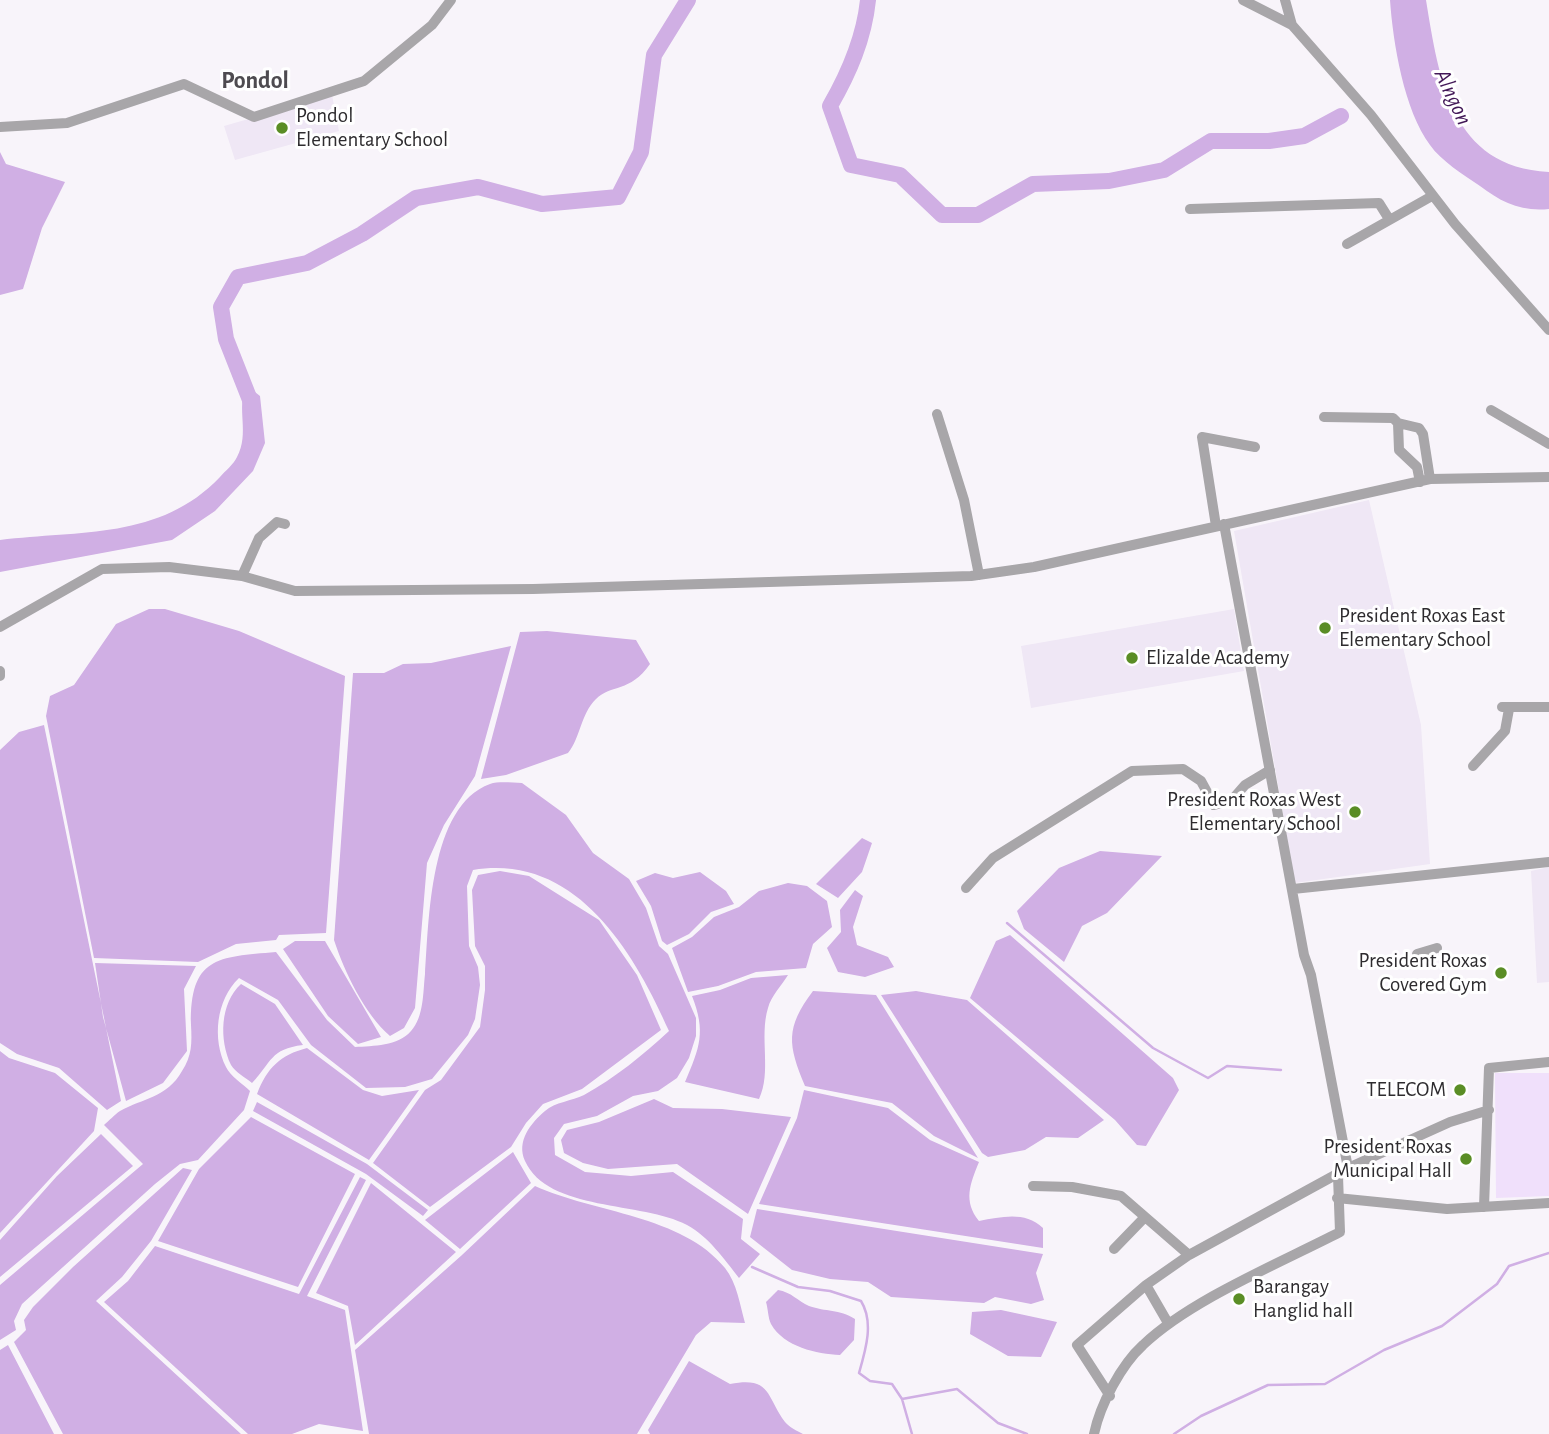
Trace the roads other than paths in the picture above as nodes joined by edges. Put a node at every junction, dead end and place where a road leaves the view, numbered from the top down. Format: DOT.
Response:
graph roads {
  1 [pos="451,0"];
  2 [pos="1243,0"];
  3 [pos="1285,0"];
  4 [pos="1292,25"];
  5 [pos="0,127"];
  6 [pos="1432,196"];
  7 [pos="1190,209"];
  8 [pos="1390,219"];
  9 [pos="1347,244"];
  10 [pos="1549,330"];
  11 [pos="1492,410"];
  12 [pos="937,414"];
  13 [pos="1324,417"];
  14 [pos="1398,423"];
  15 [pos="1549,444"];
  16 [pos="1255,447"];
  17 [pos="1549,477"];
  18 [pos="1425,480"];
  19 [pos="285,524"];
  20 [pos="1220,525"];
  21 [pos="979,575"];
  22 [pos="242,576"];
  23 [pos="0,627"];
  24 [pos="1549,707"];
  25 [pos="1473,766"];
  26 [pos="1270,770"];
  27 [pos="1549,862"];
  28 [pos="966,888"];
  29 [pos="1293,889"];
  30 [pos="1437,948"];
  31 [pos="1417,954"];
  32 [pos="1549,1062"];
  33 [pos="1489,1110"];
  34 [pos="1348,1168"];
  35 [pos="1338,1176"];
  36 [pos="1033,1185"];
  37 [pos="1337,1199"];
  38 [pos="1549,1203"];
  39 [pos="1484,1207"];
  40 [pos="1145,1217"];
  41 [pos="1114,1249"];
  42 [pos="1189,1255"];
  43 [pos="1146,1285"];
  44 [pos="1168,1324"];
  45 [pos="1110,1395"];
  46 [pos="1094,1434"];
  1 -- 5 [label="street"];
  2 -- 4 [label="street"];
  3 -- 4 [label="street"];
  4 -- 6 [label="street"];
  6 -- 8 [label="street"];
  6 -- 10 [label="street"];
  7 -- 8 [label="street"];
  8 -- 9 [label="street"];
  11 -- 15 [label="street"];
  12 -- 21 [label="street"];
  13 -- 14 [label="street"];
  14 -- 18 [label="street"];
  14 -- 18 [label="street"];
  16 -- 20 [label="street"];
  17 -- 18 [label="street"];
  18 -- 20 [label="street"];
  19 -- 22 [label="street"];
  20 -- 21 [label="street"];
  20 -- 26 [label="street"];
  21 -- 22 [label="street"];
  22 -- 23 [label="street"];
  24 -- 25 [label="street"];
  26 -- 28 [label="street"];
  26 -- 29 [label="street"];
  27 -- 29 [label="street"];
  29 -- 34 [label="street"];
  30 -- 31 [label="street"];
  32 -- 33 [label="street"];
  33 -- 34 [label="street"];
  33 -- 39 [label="street"];
  34 -- 35 [label="street"];
  35 -- 37 [label="street"];
  35 -- 42 [label="street"];
  36 -- 40 [label="street"];
  37 -- 39 [label="street"];
  37 -- 44 [label="street"];
  38 -- 39 [label="street"];
  40 -- 41 [label="street"];
  40 -- 42 [label="street"];
  42 -- 43 [label="street"];
  43 -- 44 [label="street"];
  43 -- 45 [label="street"];
  44 -- 45 [label="street"];
  45 -- 46 [label="street"];
}
